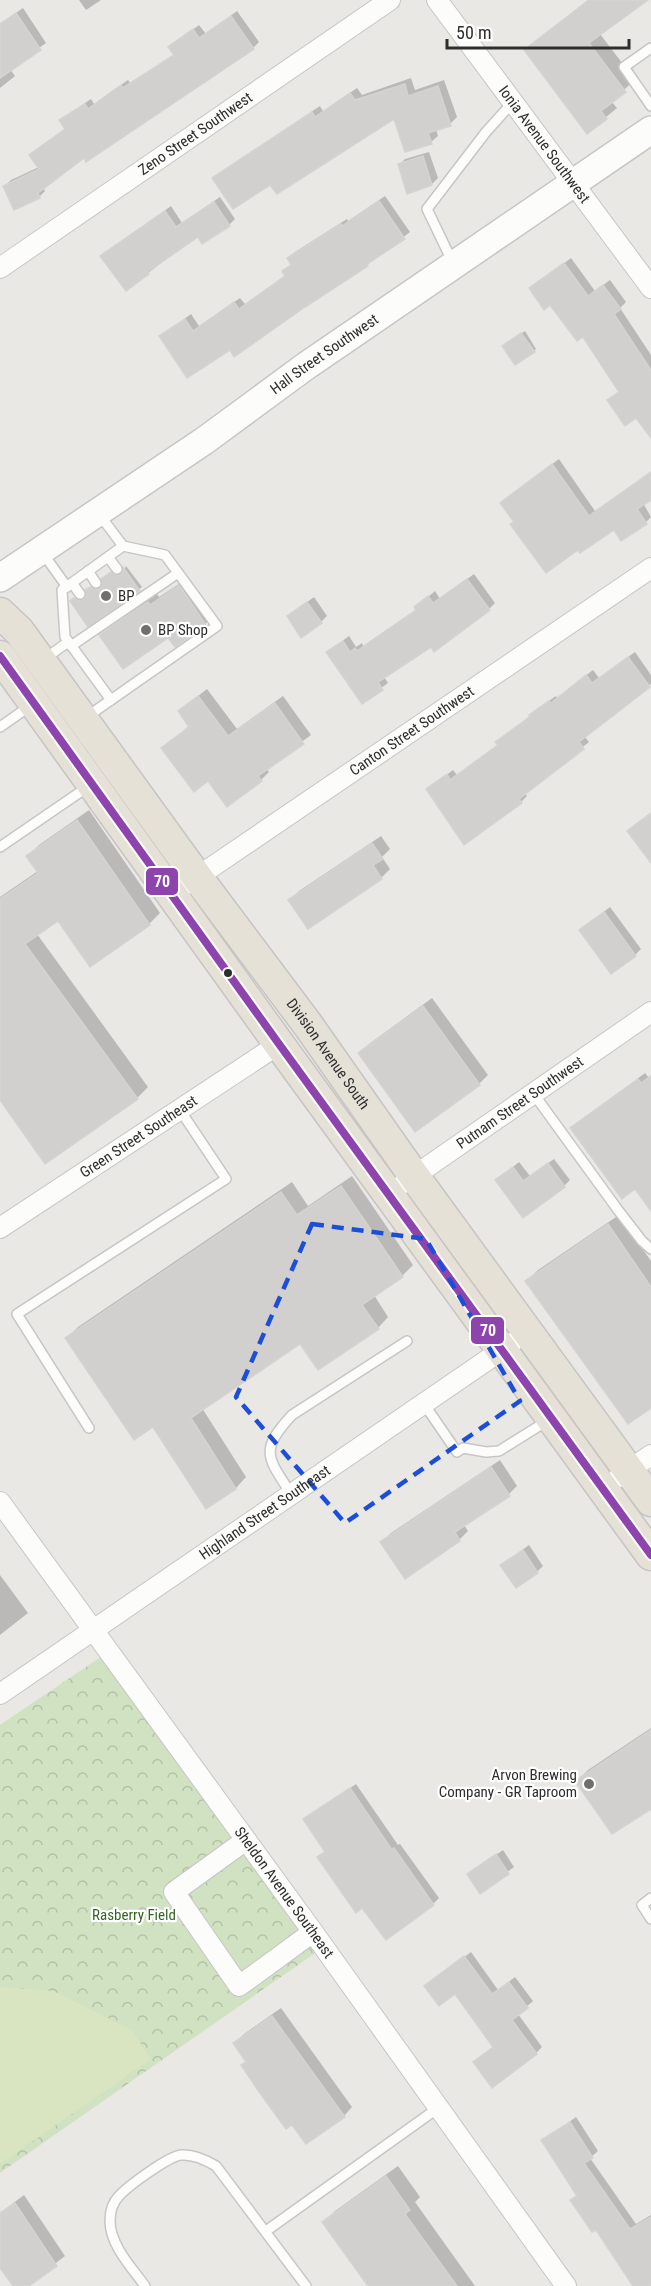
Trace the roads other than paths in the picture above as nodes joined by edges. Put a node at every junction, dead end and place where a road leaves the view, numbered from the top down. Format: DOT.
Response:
graph roads {
  1 [pos="390,0"];
  2 [pos="437,0"];
  3 [pos="651,48"];
  4 [pos="513,102"];
  5 [pos="651,106"];
  6 [pos="651,130"];
  7 [pos="574,183"];
  8 [pos="454,265"];
  9 [pos="0,268"];
  10 [pos="651,288"];
  11 [pos="98,512"];
  12 [pos="123,546"];
  13 [pos="41,551"];
  14 [pos="108,557"];
  15 [pos="117,568"];
  16 [pos="651,568"];
  17 [pos="88,571"];
  18 [pos="178,573"];
  19 [pos="0,578"];
  20 [pos="96,583"];
  21 [pos="69,585"];
  22 [pos="80,594"];
  23 [pos="0,613"];
  24 [pos="69,644"];
  25 [pos="0,656"];
  26 [pos="41,661"];
  27 [pos="111,700"];
  28 [pos="33,704"];
  29 [pos="83,719"];
  30 [pos="0,727"];
  31 [pos="91,784"];
  32 [pos="0,847"];
  33 [pos="197,877"];
  34 [pos="172,897"];
  35 [pos="651,1012"];
  36 [pos="279,1044"];
  37 [pos="533,1093"];
  38 [pos="180,1110"];
  39 [pos="414,1176"];
  40 [pos="388,1194"];
  41 [pos="0,1228"];
  42 [pos="651,1235"];
  43 [pos="642,1241"];
  44 [pos="651,1249"];
  45 [pos="529,1332"];
  46 [pos="407,1341"];
  47 [pos="502,1350"];
  48 [pos="424,1404"];
  49 [pos="552,1418"];
  50 [pos="89,1428"];
  51 [pos="640,1462"];
  52 [pos="603,1488"];
  53 [pos="292,1495"];
  54 [pos="651,1501"];
  55 [pos="0,1502"];
  56 [pos="651,1555"];
  57 [pos="93,1631"];
  58 [pos="0,1694"];
  59 [pos="246,1840"];
  60 [pos="651,1898"];
  61 [pos="651,1919"];
  62 [pos="313,1932"];
  63 [pos="438,2109"];
  64 [pos="266,2231"];
  65 [pos="145,2286"];
  66 [pos="306,2286"];
  67 [pos="566,2286"];
  1 -- 9 [label="street, Zeno Street Southwest"];
  2 -- 4 [label="street, Ionia Avenue Southwest"];
  3 -- 5 [label="lane"];
  4 -- 7 [label="street, Ionia Avenue Southwest"];
  4 -- 8 [label="lane"];
  6 -- 7 [label="main road, Hall Street Southwest"];
  7 -- 8 [label="main road, Hall Street Southwest"];
  7 -- 10 [label="street, Ionia Avenue Southwest"];
  8 -- 11 [label="main road, Hall Street Southwest"];
  11 -- 12 [label="lane"];
  11 -- 13 [label="main road, Hall Street Southwest"];
  12 -- 14 [label="lane"];
  12 -- 18 [label="lane"];
  13 -- 19 [label="main road, Hall Street Southwest"];
  13 -- 21 [label="lane"];
  14 -- 15 [label="lane"];
  14 -- 17 [label="lane"];
  16 -- 33 [label="street, Canton Street Southwest"];
  17 -- 20 [label="lane"];
  17 -- 21 [label="lane"];
  18 -- 24 [label="lane"];
  18 -- 27 [label="lane"];
  21 -- 22 [label="lane"];
  21 -- 24 [label="lane"];
  23 -- 26 [label="main road, Division Avenue South"];
  24 -- 26 [label="lane"];
  24 -- 27 [label="lane"];
  25 -- 28 [label="main road"];
  26 -- 29 [label="main road, Division Avenue South"];
  27 -- 29 [label="lane"];
  28 -- 30 [label="lane"];
  28 -- 31 [label="main road"];
  29 -- 33 [label="main road, Division Avenue South"];
  31 -- 32 [label="lane"];
  31 -- 34 [label="main road"];
  33 -- 34 [label="street, Canton Street Southwest"];
  33 -- 39 [label="main road, Division Avenue South"];
  34 -- 36 [label="main road"];
  35 -- 37 [label="street, Putnam Street Southwest"];
  36 -- 38 [label="street, Green Street Southeast"];
  36 -- 40 [label="main road"];
  37 -- 39 [label="street, Putnam Street Southwest"];
  37 -- 43 [label="lane"];
  38 -- 41 [label="street, Green Street Southeast"];
  38 -- 50 [label="lane"];
  39 -- 40 [label="street, Putnam Street Southwest"];
  39 -- 45 [label="main road, Division Avenue South"];
  40 -- 47 [label="main road"];
  42 -- 43 [label="lane"];
  43 -- 44 [label="lane"];
  45 -- 47 [label="street, Highland Street Southeast"];
  45 -- 51 [label="main road, Division Avenue South"];
  46 -- 53 [label="lane"];
  47 -- 48 [label="street, Highland Street Southeast"];
  47 -- 49 [label="main road"];
  48 -- 49 [label="lane"];
  48 -- 53 [label="street, Highland Street Southeast"];
  49 -- 52 [label="main road"];
  51 -- 52 [label="street"];
  51 -- 54 [label="main road, Division Avenue South"];
  52 -- 56 [label="main road"];
  53 -- 57 [label="street, Highland Street Southeast"];
  55 -- 57 [label="street, Sheldon Avenue Southeast"];
  57 -- 58 [label="street, Highland Street Southeast"];
  57 -- 59 [label="street, Sheldon Avenue Southeast"];
  59 -- 62 [label="street, Sheldon Avenue Southeast"];
  59 -- 62 [label="street"];
  60 -- 61 [label="lane"];
  62 -- 63 [label="street, Sheldon Avenue Southeast"];
  63 -- 64 [label="lane"];
  63 -- 67 [label="street, Sheldon Avenue Southeast"];
  64 -- 65 [label="lane"];
  64 -- 66 [label="lane"];
}
